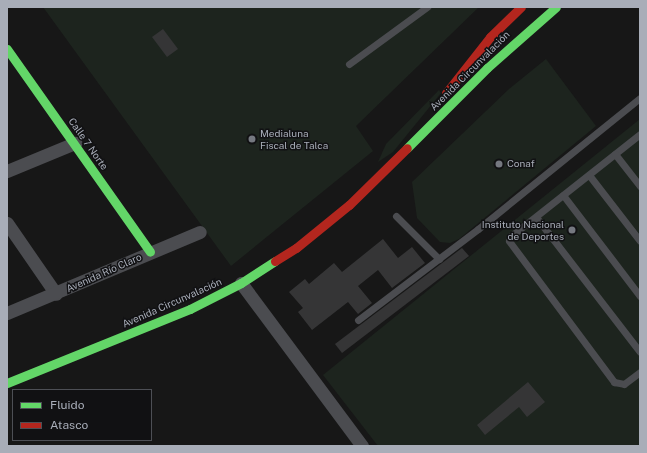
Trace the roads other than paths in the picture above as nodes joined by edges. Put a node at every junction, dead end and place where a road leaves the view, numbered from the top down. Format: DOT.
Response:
graph roads {
  1 [pos="427,7"];
  2 [pos="521,7"];
  3 [pos="556,7"];
  4 [pos="7,49"];
  5 [pos="349,64"];
  6 [pos="640,98"];
  7 [pos="640,134"];
  8 [pos="75,143"];
  9 [pos="402,153"];
  10 [pos="615,154"];
  11 [pos="7,171"];
  12 [pos="589,175"];
  13 [pos="640,186"];
  14 [pos="563,195"];
  15 [pos="396,216"];
  16 [pos="536,217"];
  17 [pos="7,223"];
  18 [pos="200,232"];
  19 [pos="640,241"];
  20 [pos="150,252"];
  21 [pos="439,259"];
  22 [pos="241,283"];
  23 [pos="56,294"];
  24 [pos="640,296"];
  25 [pos="7,313"];
  26 [pos="358,320"];
  27 [pos="640,352"];
  28 [pos="640,372"];
  29 [pos="7,383"];
  30 [pos="362,446"];
  1 -- 5 [label="lane"];
  2 -- 9 [label="main road, Avenida Circunvalación"];
  3 -- 9 [label="main road, Avenida Circunvalación"];
  4 -- 8 [label="main road, Calle 7 Norte"];
  6 -- 21 [label="lane"];
  7 -- 10 [label="lane"];
  8 -- 11 [label="street"];
  8 -- 20 [label="main road, Calle 7 Norte"];
  9 -- 22 [label="main road, Avenida Circunvalación"];
  10 -- 12 [label="lane"];
  10 -- 13 [label="lane"];
  12 -- 14 [label="lane"];
  12 -- 19 [label="lane"];
  14 -- 16 [label="lane"];
  14 -- 24 [label="lane"];
  15 -- 21 [label="lane"];
  16 -- 27 [label="lane"];
  16 -- 28 [label="lane"];
  17 -- 23 [label="street"];
  18 -- 20 [label="street, Avenida Río Claro"];
  20 -- 23 [label="street, Avenida Río Claro"];
  21 -- 26 [label="lane"];
  22 -- 29 [label="main road, Avenida Circunvalación"];
  22 -- 30 [label="street"];
  23 -- 25 [label="street, Avenida Río Claro"];
}
